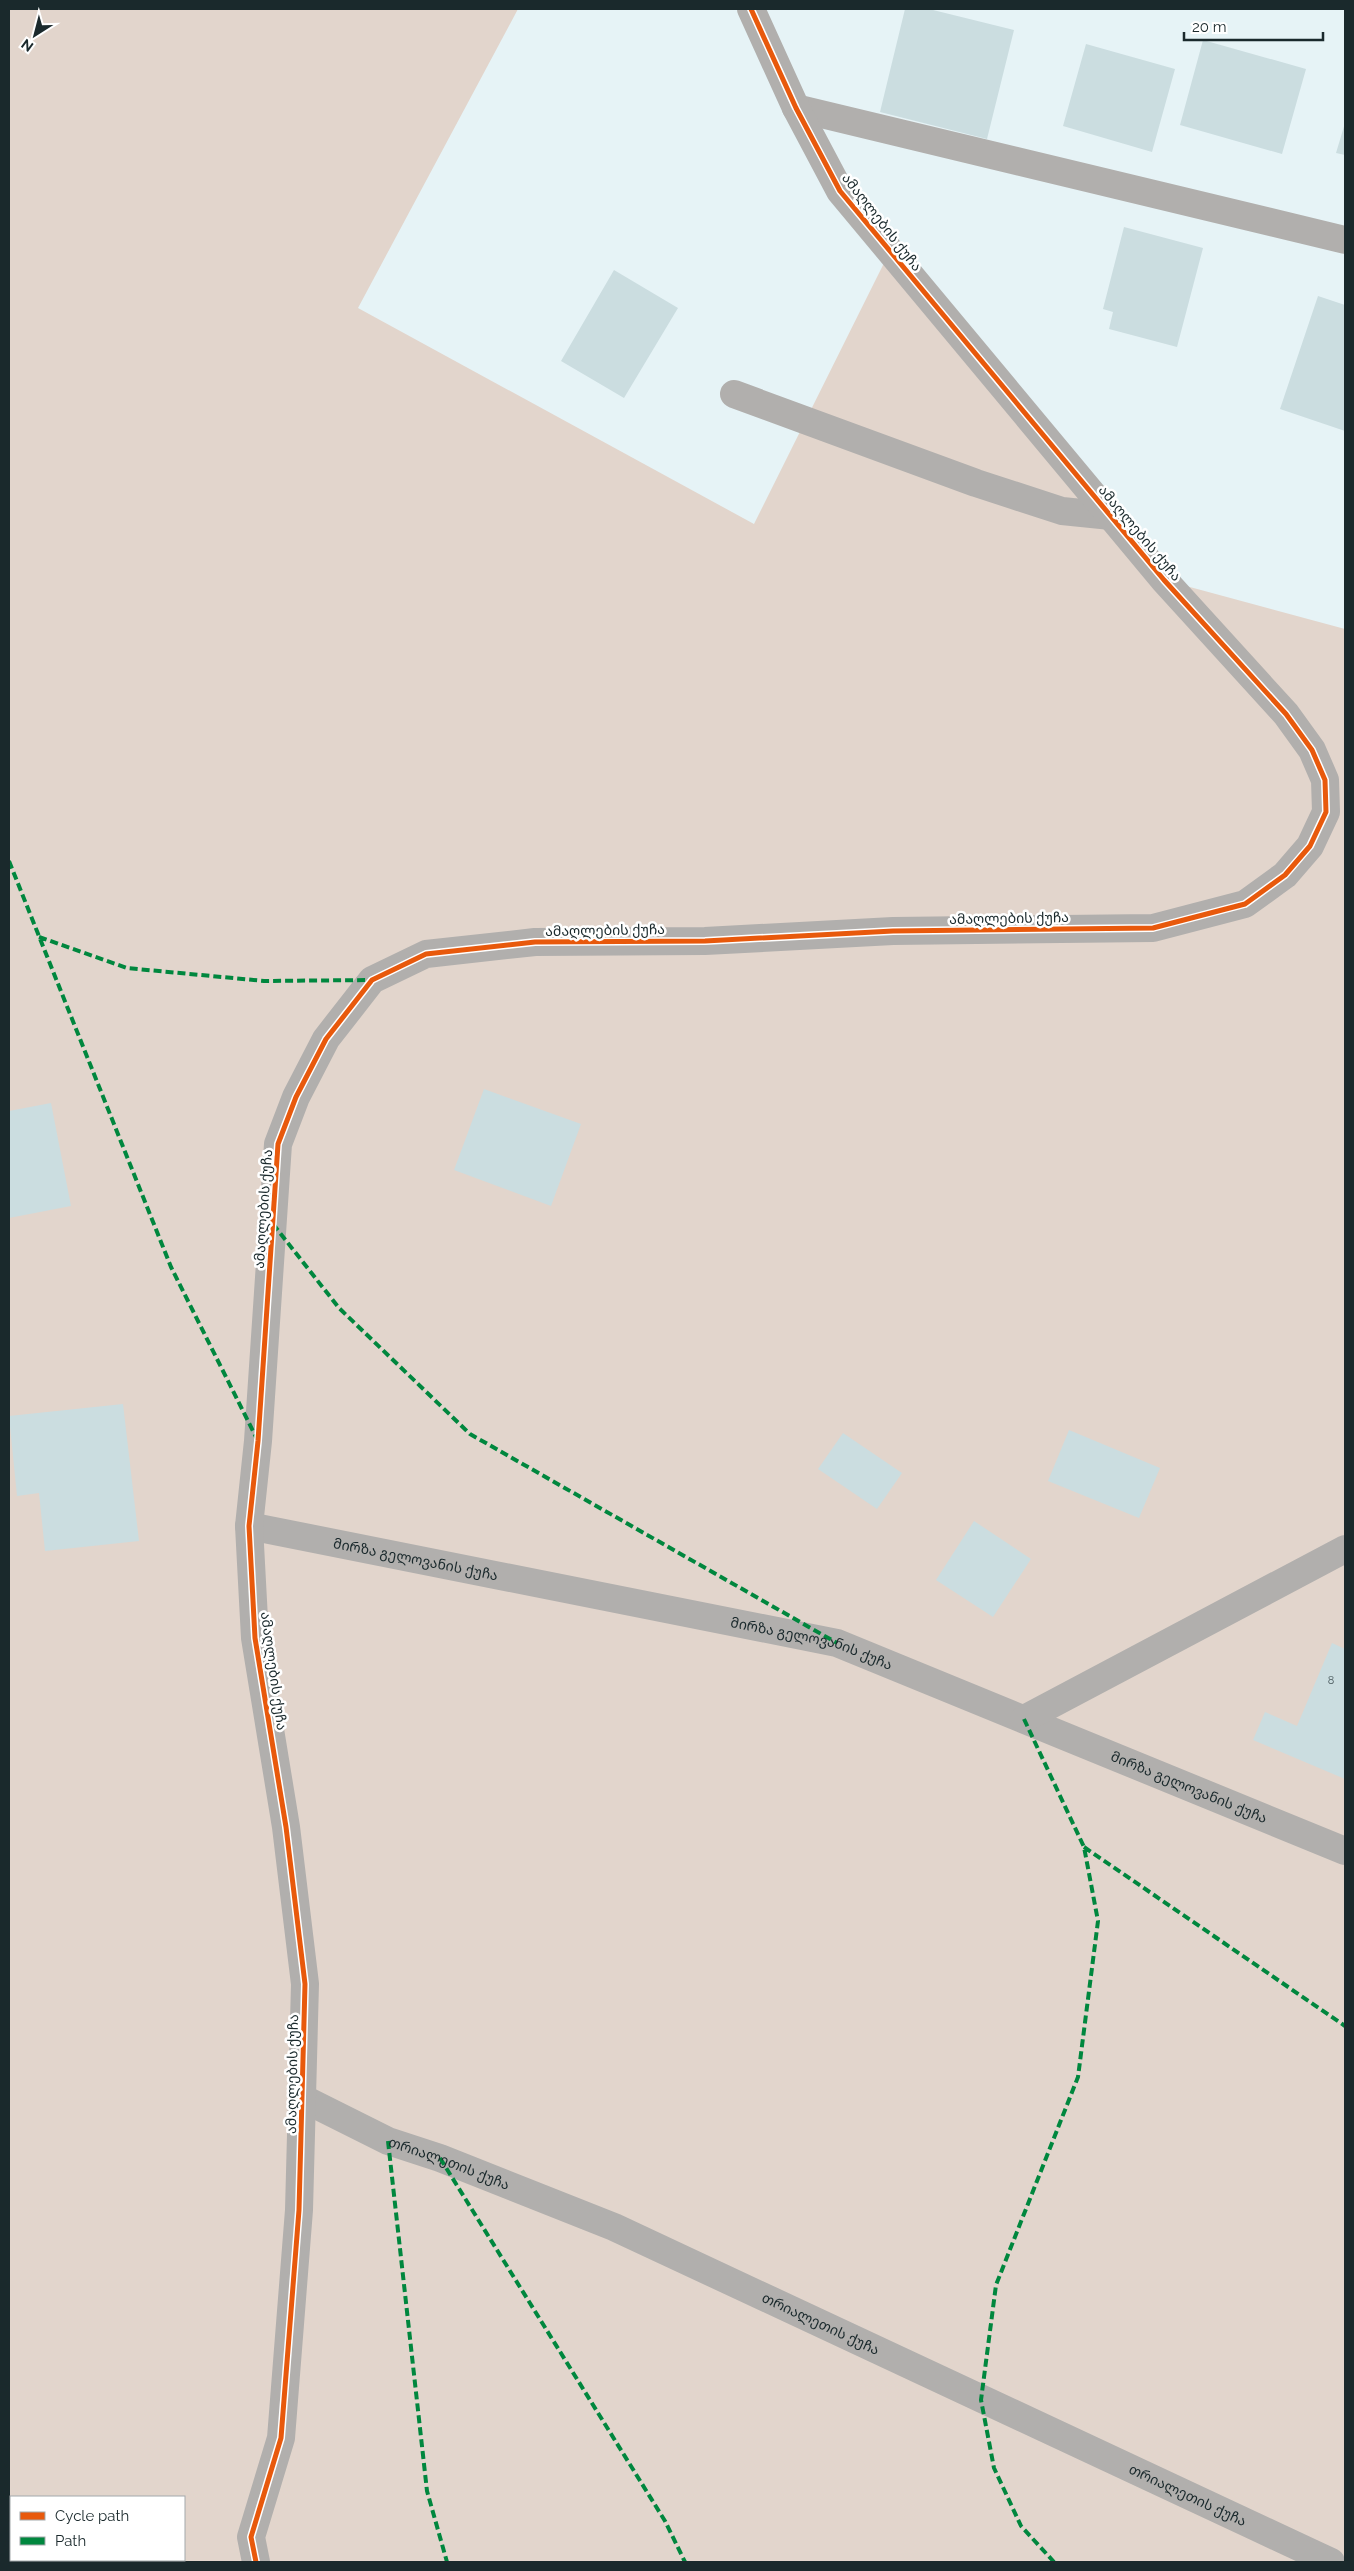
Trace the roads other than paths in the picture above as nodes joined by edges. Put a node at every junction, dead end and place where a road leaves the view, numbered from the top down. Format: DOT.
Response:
graph roads {
  1 [pos="751,9"];
  2 [pos="796,108"];
  3 [pos="1345,240"];
  4 [pos="734,394"];
  5 [pos="1111,516"];
  6 [pos="1336,814"];
  7 [pos="249,1526"];
  8 [pos="1345,1549"];
  9 [pos="1024,1719"];
  10 [pos="1345,1850"];
  11 [pos="304,2099"];
  12 [pos="256,2562"];
  13 [pos="1330,2562"];
  1 -- 2 [label="street, ამაღლების ქუჩა"];
  2 -- 3 [label="street"];
  2 -- 5 [label="street, ამაღლების ქუჩა"];
  4 -- 5 [label="street"];
  5 -- 6 [label="street, ამაღლების ქუჩა"];
  6 -- 7 [label="street, ამაღლების ქუჩა"];
  7 -- 9 [label="street, მირზა გელოვანის ქუჩა"];
  7 -- 11 [label="street, ამაღლების ქუჩა"];
  8 -- 9 [label="street"];
  9 -- 10 [label="street, მირზა გელოვანის ქუჩა"];
  11 -- 12 [label="street, ამაღლების ქუჩა"];
  11 -- 13 [label="street, თრიალეთის ქუჩა"];
}
